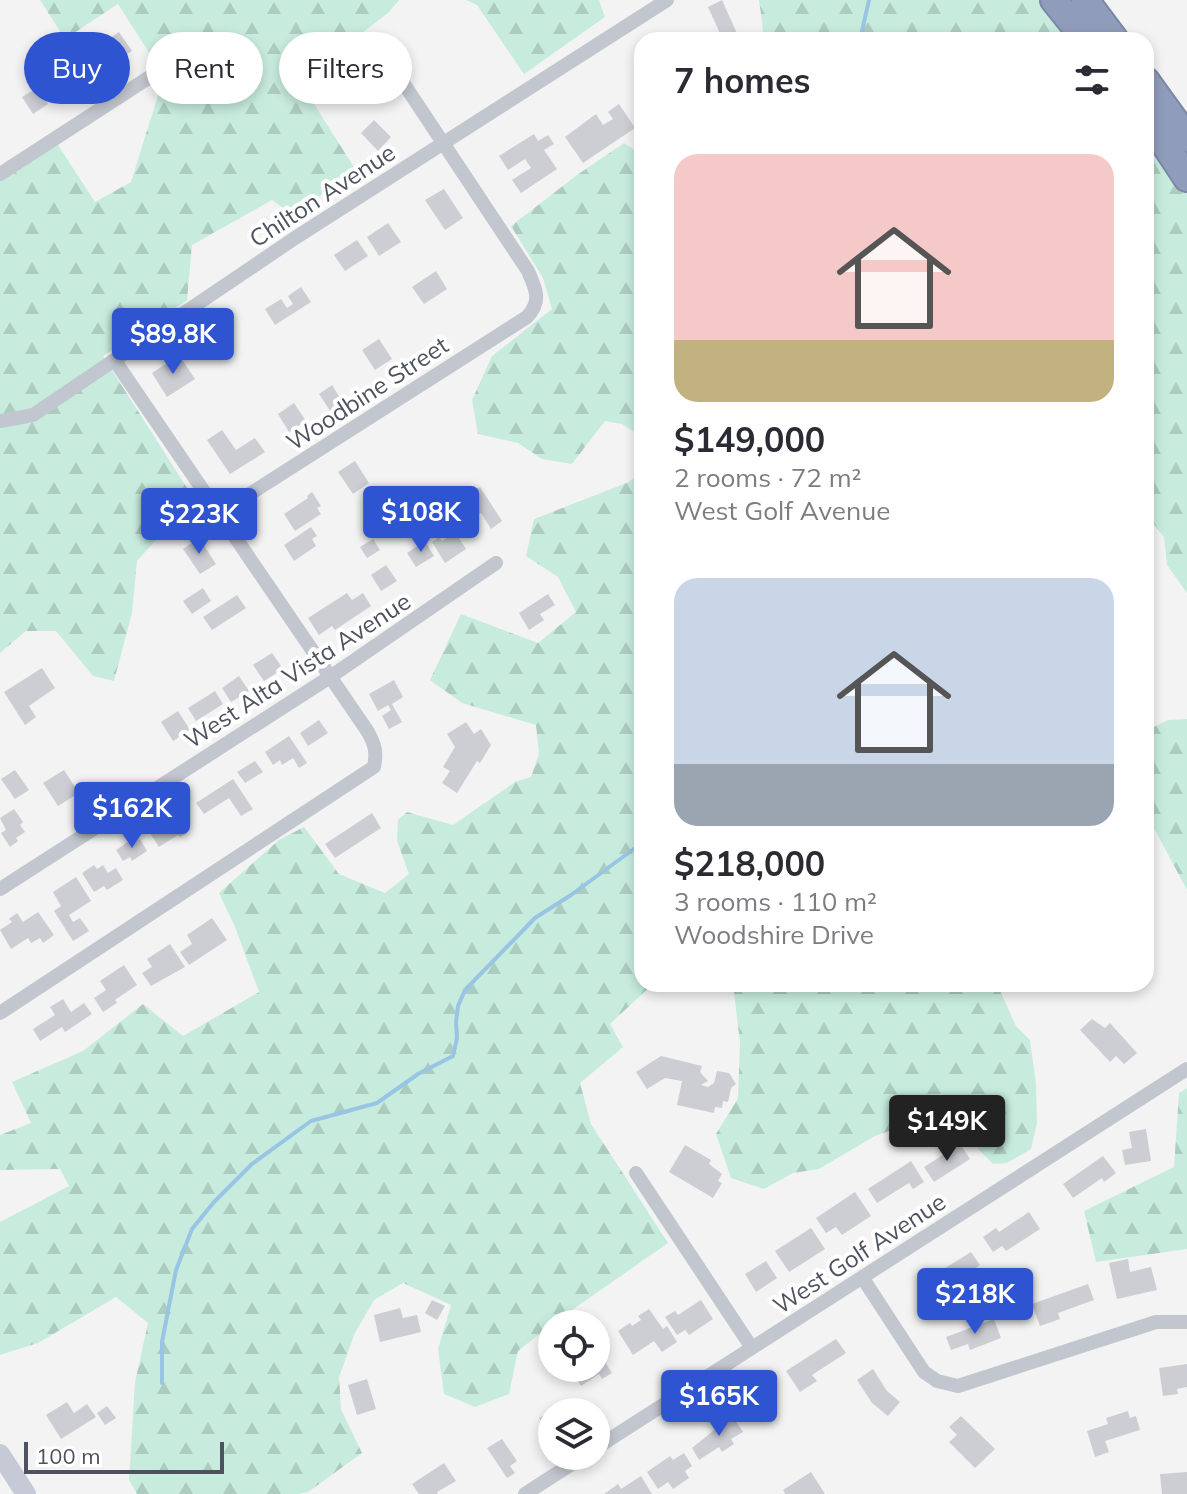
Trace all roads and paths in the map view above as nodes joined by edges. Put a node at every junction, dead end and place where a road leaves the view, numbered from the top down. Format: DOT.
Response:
graph roads {
  1 [pos="667,0"];
  2 [pos="1054,0"];
  3 [pos="1085,0"];
  4 [pos="1080,32"];
  5 [pos="1109,32"];
  6 [pos="146,79"];
  7 [pos="1154,92"];
  8 [pos="412,96"];
  9 [pos="1154,128"];
  10 [pos="1187,138"];
  11 [pos="443,143"];
  12 [pos="0,174"];
  13 [pos="1187,178"];
  14 [pos="115,361"];
  15 [pos="0,421"];
  16 [pos="220,513"];
  17 [pos="496,563"];
  18 [pos="330,677"];
  19 [pos="0,889"];
  20 [pos="0,1013"];
  21 [pos="1187,1069"];
  22 [pos="636,1173"];
  23 [pos="862,1277"];
  24 [pos="1187,1322"];
  25 [pos="752,1348"];
  26 [pos="610,1439"];
  27 [pos="0,1454"];
  28 [pos="562,1470"];
  29 [pos="26,1494"];
  30 [pos="525,1494"];
  1 -- 11 [label="street, Chilton Avenue"];
  2 -- 4 [label="highway"];
  3 -- 5 [label="highway"];
  6 -- 12 [label="street"];
  7 -- 10 [label="highway"];
  8 -- 11 [label="street"];
  9 -- 13 [label="highway"];
  11 -- 14 [label="street, Chilton Avenue"];
  11 -- 16 [label="street, Woodbine Street"];
  14 -- 15 [label="street, Chilton Avenue"];
  14 -- 16 [label="street"];
  16 -- 18 [label="street"];
  17 -- 18 [label="street, West Alta Vista Avenue"];
  18 -- 19 [label="street, West Alta Vista Avenue"];
  18 -- 20 [label="street"];
  21 -- 23 [label="street, West Golf Avenue"];
  22 -- 25 [label="street"];
  23 -- 24 [label="street"];
  23 -- 25 [label="street, West Golf Avenue"];
  25 -- 26 [label="street, West Golf Avenue"];
  27 -- 29 [label="main road"];
  28 -- 30 [label="street"];
}
